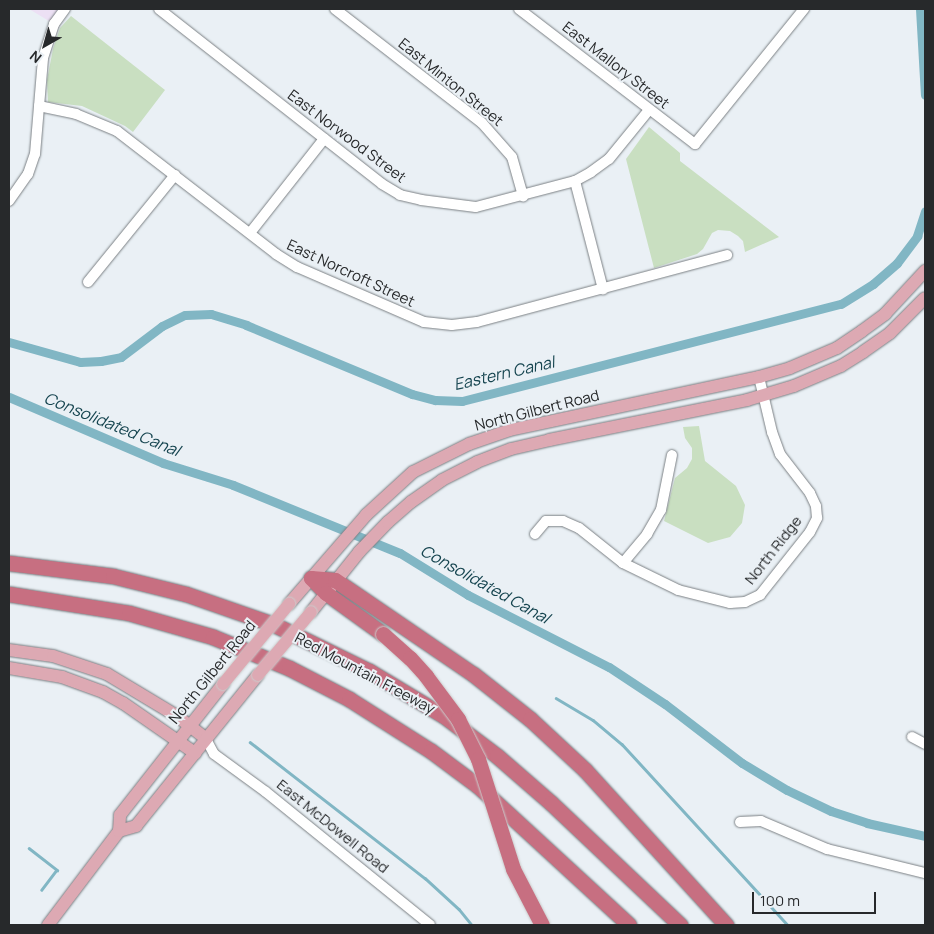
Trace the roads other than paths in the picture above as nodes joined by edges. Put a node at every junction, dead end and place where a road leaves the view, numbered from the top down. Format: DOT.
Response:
graph roads {
  1 [pos="65,9"];
  2 [pos="159,9"];
  3 [pos="335,9"];
  4 [pos="519,9"];
  5 [pos="804,9"];
  6 [pos="39,106"];
  7 [pos="649,110"];
  8 [pos="324,139"];
  9 [pos="175,175"];
  10 [pos="575,180"];
  11 [pos="523,196"];
  12 [pos="9,202"];
  13 [pos="250,233"];
  14 [pos="728,255"];
  15 [pos="925,271"];
  16 [pos="88,282"];
  17 [pos="603,289"];
  18 [pos="925,298"];
  19 [pos="759,377"];
  20 [pos="763,396"];
  21 [pos="672,455"];
  22 [pos="535,534"];
  23 [pos="9,563"];
  24 [pos="623,563"];
  25 [pos="311,578"];
  26 [pos="335,580"];
  27 [pos="326,593"];
  28 [pos="9,594"];
  29 [pos="9,650"];
  30 [pos="9,668"];
  31 [pos="190,725"];
  32 [pos="912,737"];
  33 [pos="206,739"];
  34 [pos="177,741"];
  35 [pos="925,744"];
  36 [pos="195,753"];
  37 [pos="214,754"];
  38 [pos="740,822"];
  39 [pos="119,831"];
  40 [pos="925,873"];
  41 [pos="48,925"];
  42 [pos="430,925"];
  43 [pos="542,925"];
  44 [pos="629,925"];
  45 [pos="680,925"];
  46 [pos="726,925"];
  1 -- 6 [label="street"];
  2 -- 8 [label="street, East Norwood Street"];
  3 -- 11 [label="street, East Minton Street"];
  4 -- 7 [label="street, East Mallory Street"];
  5 -- 7 [label="street, East Mallory Street"];
  6 -- 9 [label="street, East Norcroft Street"];
  6 -- 12 [label="street"];
  7 -- 10 [label="street, East Norwood Street"];
  8 -- 11 [label="street, East Norwood Street"];
  8 -- 13 [label="street"];
  9 -- 13 [label="street, East Norcroft Street"];
  9 -- 16 [label="street"];
  10 -- 11 [label="street, East Norwood Street"];
  10 -- 17 [label="street"];
  13 -- 17 [label="street, East Norcroft Street"];
  14 -- 17 [label="street, East Norcroft Street"];
  15 -- 19 [label="main road, North Gilbert Road"];
  18 -- 20 [label="main road, North Gilbert Road"];
  19 -- 20 [label="street, North Ridge"];
  19 -- 25 [label="main road, North Gilbert Road"];
  20 -- 24 [label="street, North Ridge"];
  20 -- 26 [label="main road, North Gilbert Road"];
  21 -- 24 [label="street"];
  22 -- 24 [label="street, North Ridge"];
  23 -- 45 [label="highway, Red Mountain Freeway"];
  25 -- 26 [label="highway"];
  25 -- 27 [label="highway"];
  25 -- 31 [label="main road, North Gilbert Road, bridge"];
  26 -- 27 [label="main road, North Gilbert Road"];
  26 -- 46 [label="highway"];
  27 -- 33 [label="main road, North Gilbert Road, bridge"];
  27 -- 43 [label="highway, bridge"];
  28 -- 44 [label="highway, Red Mountain Freeway"];
  29 -- 31 [label="main road, East McDowell Road"];
  30 -- 34 [label="main road"];
  31 -- 33 [label="main road, East McDowell Road"];
  31 -- 34 [label="main road, North Gilbert Road"];
  32 -- 35 [label="street"];
  33 -- 36 [label="main road, North Gilbert Road"];
  33 -- 37 [label="street, East McDowell Road"];
  34 -- 36 [label="main road"];
  34 -- 39 [label="main road, North Gilbert Road"];
  36 -- 37 [label="street"];
  36 -- 39 [label="main road, North Gilbert Road"];
  37 -- 42 [label="street, East McDowell Road"];
  38 -- 40 [label="street"];
  39 -- 41 [label="main road, North Gilbert Road"];
}
